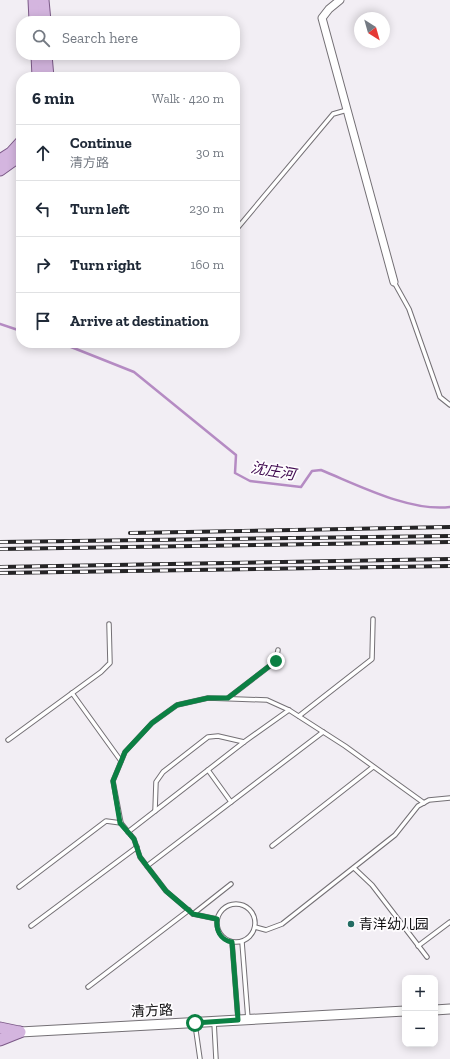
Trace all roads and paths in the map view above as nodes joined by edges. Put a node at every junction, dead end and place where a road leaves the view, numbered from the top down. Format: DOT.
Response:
graph roads {
  1 [pos="34,0"];
  2 [pos="43,0"];
  3 [pos="340,0"];
  4 [pos="35,16"];
  5 [pos="44,16"];
  6 [pos="37,60"];
  7 [pos="46,60"];
  8 [pos="38,72"];
  9 [pos="48,72"];
  10 [pos="347,110"];
  11 [pos="16,148"];
  12 [pos="16,159"];
  13 [pos="0,160"];
  14 [pos="0,170"];
  15 [pos="240,225"];
  16 [pos="394,282"];
  17 [pos="450,405"];
  18 [pos="373,619"];
  19 [pos="109,624"];
  20 [pos="278,650"];
  21 [pos="72,693"];
  22 [pos="228,698"];
  23 [pos="289,710"];
  24 [pos="299,716"];
  25 [pos="323,732"];
  26 [pos="8,740"];
  27 [pos="244,742"];
  28 [pos="121,760"];
  29 [pos="374,767"];
  30 [pos="208,770"];
  31 [pos="450,798"];
  32 [pos="231,802"];
  33 [pos="424,803"];
  34 [pos="155,811"];
  35 [pos="120,823"];
  36 [pos="128,832"];
  37 [pos="272,846"];
  38 [pos="137,847"];
  39 [pos="147,866"];
  40 [pos="354,868"];
  41 [pos="232,884"];
  42 [pos="19,887"];
  43 [pos="189,910"];
  44 [pos="193,914"];
  45 [pos="217,919"];
  46 [pos="450,922"];
  47 [pos="31,926"];
  48 [pos="255,928"];
  49 [pos="232,942"];
  50 [pos="242,942"];
  51 [pos="418,946"];
  52 [pos="427,957"];
  53 [pos="88,987"];
  54 [pos="450,1009"];
  55 [pos="438,1010"];
  56 [pos="402,1011"];
  57 [pos="238,1020"];
  58 [pos="248,1020"];
  59 [pos="214,1022"];
  60 [pos="195,1023"];
  61 [pos="0,1028"];
  62 [pos="20,1032"];
  63 [pos="0,1040"];
  64 [pos="200,1059"];
  65 [pos="216,1059"];
  1 -- 4 [label="main road"];
  2 -- 5 [label="main road"];
  3 -- 10 [label="street"];
  6 -- 8 [label="main road"];
  7 -- 9 [label="main road"];
  10 -- 15 [label="lane"];
  10 -- 16 [label="street"];
  11 -- 13 [label="main road"];
  12 -- 14 [label="main road"];
  16 -- 17 [label="lane"];
  18 -- 24 [label="lane"];
  19 -- 21 [label="lane"];
  20 -- 22 [label="lane"];
  21 -- 26 [label="lane"];
  21 -- 28 [label="lane"];
  22 -- 23 [label="lane"];
  22 -- 28 [label="lane"];
  23 -- 24 [label="lane"];
  23 -- 27 [label="lane"];
  24 -- 25 [label="lane"];
  25 -- 29 [label="lane"];
  25 -- 32 [label="lane"];
  27 -- 30 [label="lane"];
  27 -- 34 [label="lane"];
  28 -- 35 [label="lane"];
  29 -- 33 [label="lane"];
  29 -- 37 [label="lane"];
  30 -- 32 [label="lane"];
  30 -- 34 [label="lane"];
  31 -- 33 [label="lane"];
  32 -- 39 [label="lane"];
  33 -- 40 [label="lane"];
  34 -- 36 [label="lane"];
  35 -- 36 [label="lane"];
  35 -- 42 [label="lane"];
  36 -- 38 [label="lane"];
  38 -- 39 [label="lane"];
  38 -- 47 [label="lane"];
  39 -- 43 [label="lane"];
  40 -- 48 [label="lane"];
  40 -- 51 [label="lane"];
  41 -- 44 [label="lane"];
  43 -- 44 [label="lane"];
  43 -- 53 [label="lane"];
  44 -- 45 [label="lane"];
  45 -- 48 [label="lane"];
  45 -- 49 [label="lane"];
  46 -- 51 [label="lane"];
  48 -- 50 [label="lane"];
  49 -- 50 [label="lane"];
  49 -- 57 [label="lane"];
  50 -- 58 [label="lane"];
  51 -- 52 [label="lane"];
  54 -- 55 [label="street"];
  56 -- 58 [label="street, 清方路"];
  57 -- 58 [label="street, 清方路"];
  57 -- 59 [label="street, 清方路"];
  59 -- 60 [label="street, 清方路"];
  59 -- 65 [label="lane"];
  60 -- 62 [label="street, 清方路"];
  60 -- 64 [label="lane"];
  61 -- 62 [label="main road"];
  62 -- 63 [label="main road"];
}
